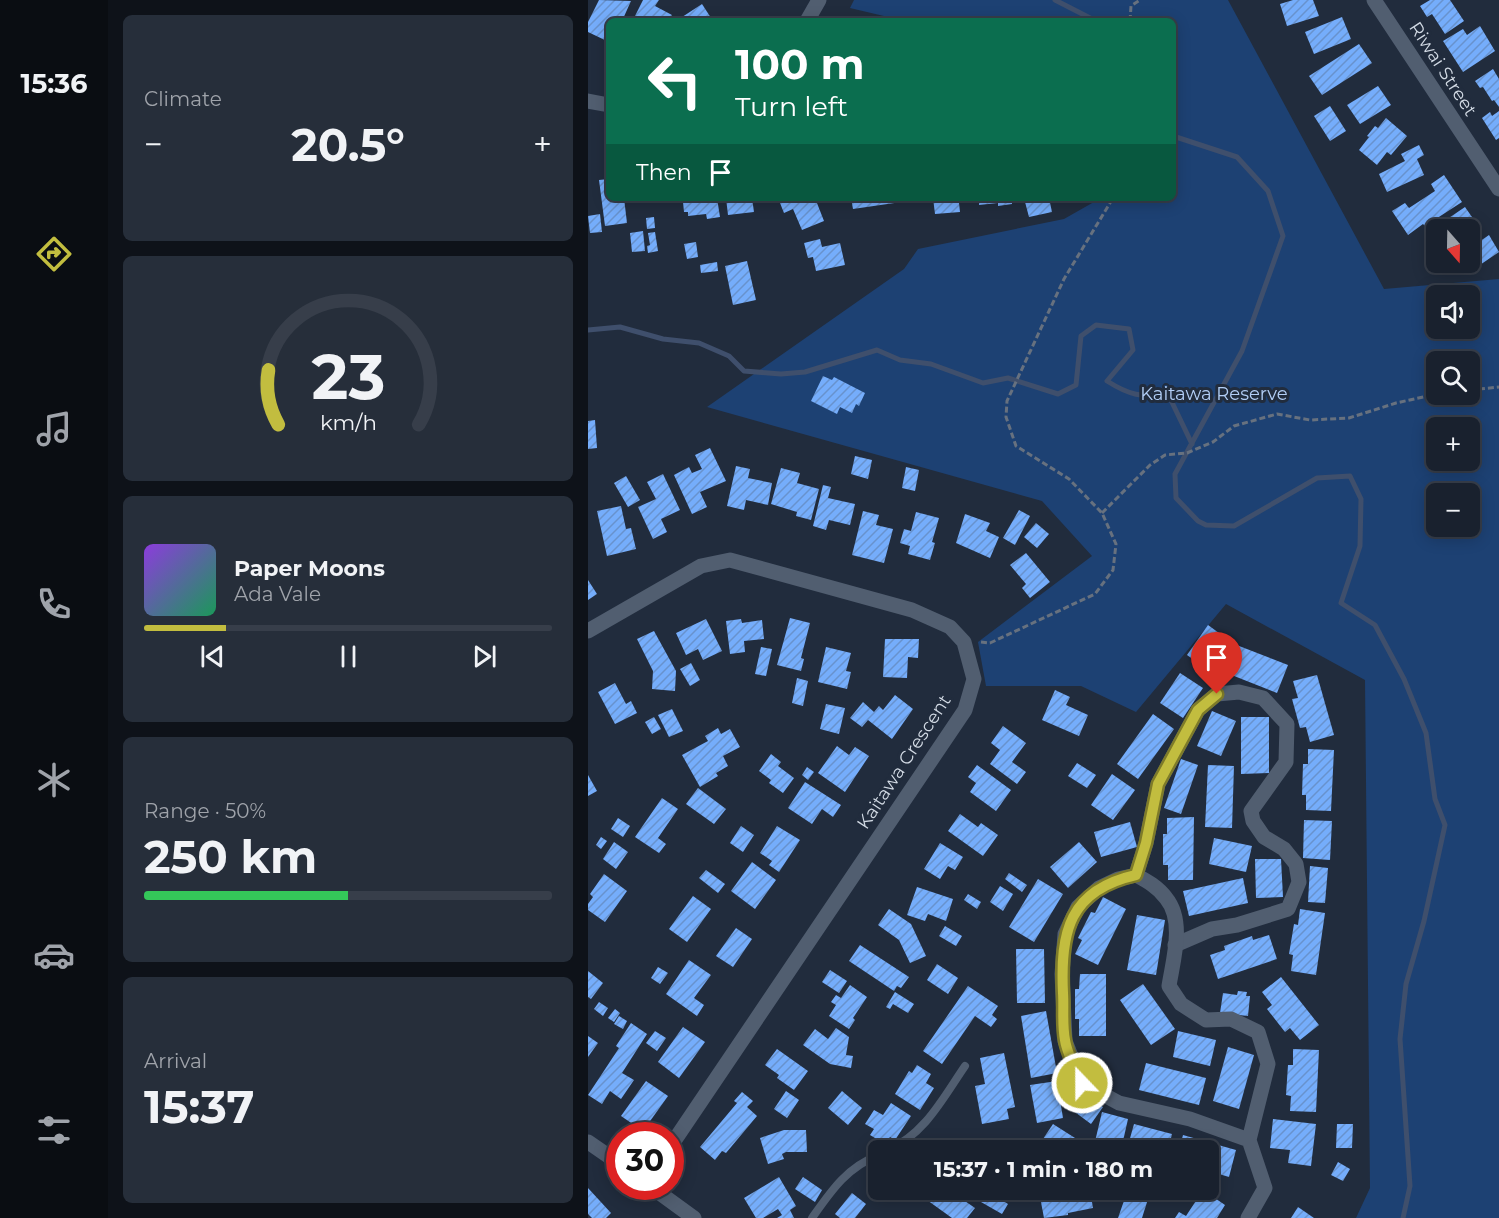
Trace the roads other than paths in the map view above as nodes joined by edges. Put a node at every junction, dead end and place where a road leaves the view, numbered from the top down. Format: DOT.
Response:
graph roads {
  1 [pos="819,0"];
  2 [pos="1374,0"];
  3 [pos="809,18"];
  4 [pos="588,101"];
  5 [pos="606,104"];
  6 [pos="1499,189"];
  7 [pos="588,631"];
  8 [pos="1136,875"];
  9 [pos="1175,945"];
  10 [pos="965,1066"];
  11 [pos="684,1126"];
  12 [pos="907,1140"];
  13 [pos="1249,1140"];
  14 [pos="588,1142"];
  15 [pos="606,1154"];
  16 [pos="868,1159"];
  17 [pos="669,1200"];
  18 [pos="693,1218"];
  19 [pos="812,1218"];
  20 [pos="1248,1218"];
  1 -- 3 [label="street"];
  2 -- 6 [label="street, Riwai Street"];
  4 -- 5 [label="street"];
  7 -- 11 [label="street, Kaitawa Crescent"];
  8 -- 9 [label="street"];
  8 -- 9 [label="street"];
  8 -- 13 [label="street"];
  9 -- 13 [label="street"];
  10 -- 12 [label="lane"];
  13 -- 20 [label="street"];
  14 -- 15 [label="street"];
  16 -- 19 [label="lane"];
  17 -- 18 [label="street"];
}
